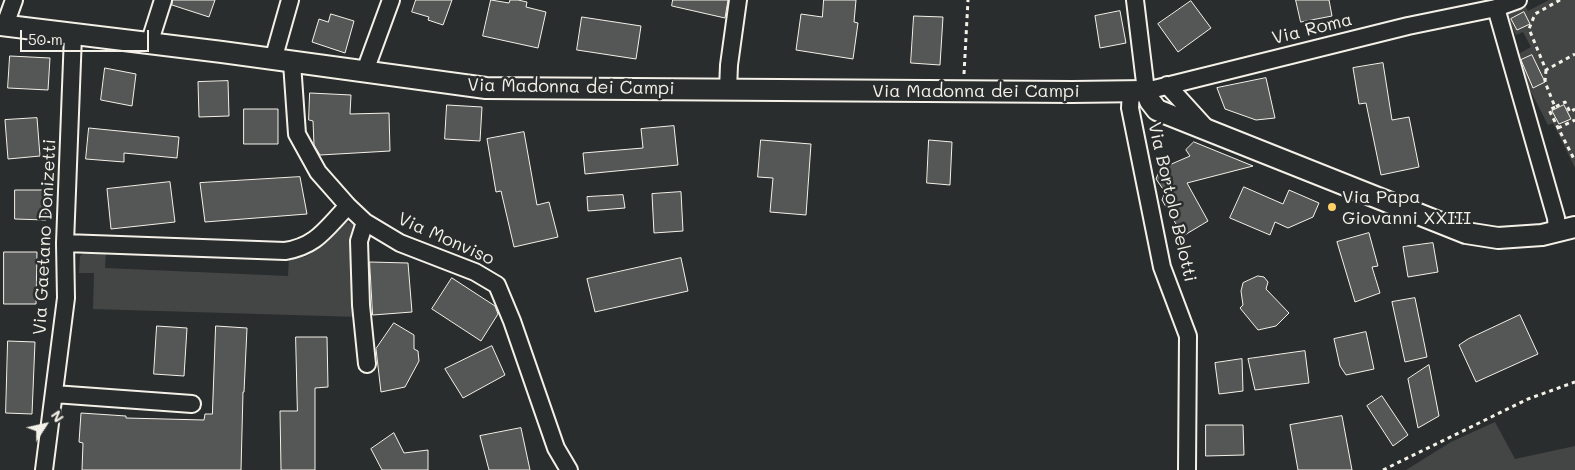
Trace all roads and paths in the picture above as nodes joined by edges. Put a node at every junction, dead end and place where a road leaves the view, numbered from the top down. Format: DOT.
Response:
graph roads {
  1 [pos="14,0"];
  2 [pos="163,0"];
  3 [pos="290,0"];
  4 [pos="392,0"];
  5 [pos="738,0"];
  6 [pos="968,0"];
  7 [pos="1136,0"];
  8 [pos="1518,0"];
  9 [pos="1560,0"];
  10 [pos="1496,8"];
  11 [pos="3,25"];
  12 [pos="73,35"];
  13 [pos="149,44"];
  14 [pos="1575,54"];
  15 [pos="282,61"];
  16 [pos="1546,70"];
  17 [pos="365,71"];
  18 [pos="1167,85"];
  19 [pos="728,90"];
  20 [pos="963,91"];
  21 [pos="1138,91"];
  22 [pos="1555,106"];
  23 [pos="1575,109"];
  24 [pos="1575,120"];
  25 [pos="1558,128"];
  26 [pos="1208,131"];
  27 [pos="1575,161"];
  28 [pos="348,206"];
  29 [pos="365,222"];
  30 [pos="1566,229"];
  31 [pos="65,243"];
  32 [pos="367,364"];
  33 [pos="1575,382"];
  34 [pos="54,394"];
  35 [pos="192,404"];
  36 [pos="44,470"];
  37 [pos="569,470"];
  38 [pos="1187,470"];
  39 [pos="1383,470"];
  1 -- 11 [label="street"];
  2 -- 13 [label="street"];
  3 -- 15 [label="street, Via Monviso"];
  4 -- 17 [label="street"];
  5 -- 19 [label="street"];
  6 -- 20 [label="path"];
  7 -- 21 [label="street, Via Bortolo Belotti"];
  8 -- 10 [label="street, Via Roma"];
  9 -- 16 [label="path"];
  10 -- 18 [label="street, Via Roma"];
  10 -- 30 [label="street"];
  11 -- 12 [label="street, Via Madonna dei Campi"];
  12 -- 13 [label="street, Via Madonna dei Campi"];
  12 -- 31 [label="street, Via Gaetano Donizetti"];
  13 -- 15 [label="street, Via Madonna dei Campi"];
  14 -- 16 [label="path"];
  15 -- 17 [label="street, Via Madonna dei Campi"];
  15 -- 28 [label="street, Via Monviso"];
  16 -- 22 [label="path"];
  17 -- 19 [label="street, Via Madonna dei Campi"];
  18 -- 21 [label="street, Via Roma"];
  18 -- 26 [label="street"];
  19 -- 20 [label="street, Via Madonna dei Campi"];
  20 -- 21 [label="street, Via Madonna dei Campi"];
  21 -- 26 [label="street"];
  21 -- 38 [label="street, Via Bortolo Belotti"];
  22 -- 23 [label="path"];
  22 -- 25 [label="path"];
  24 -- 25 [label="path"];
  25 -- 27 [label="path"];
  26 -- 30 [label="street"];
  28 -- 29 [label="street, Via Monviso"];
  28 -- 31 [label="street"];
  29 -- 32 [label="street"];
  29 -- 37 [label="street, Via Monviso"];
  31 -- 34 [label="street, Via Gaetano Donizetti"];
  33 -- 39 [label="path"];
  34 -- 35 [label="street"];
  34 -- 36 [label="street, Via Gaetano Donizetti"];
}
